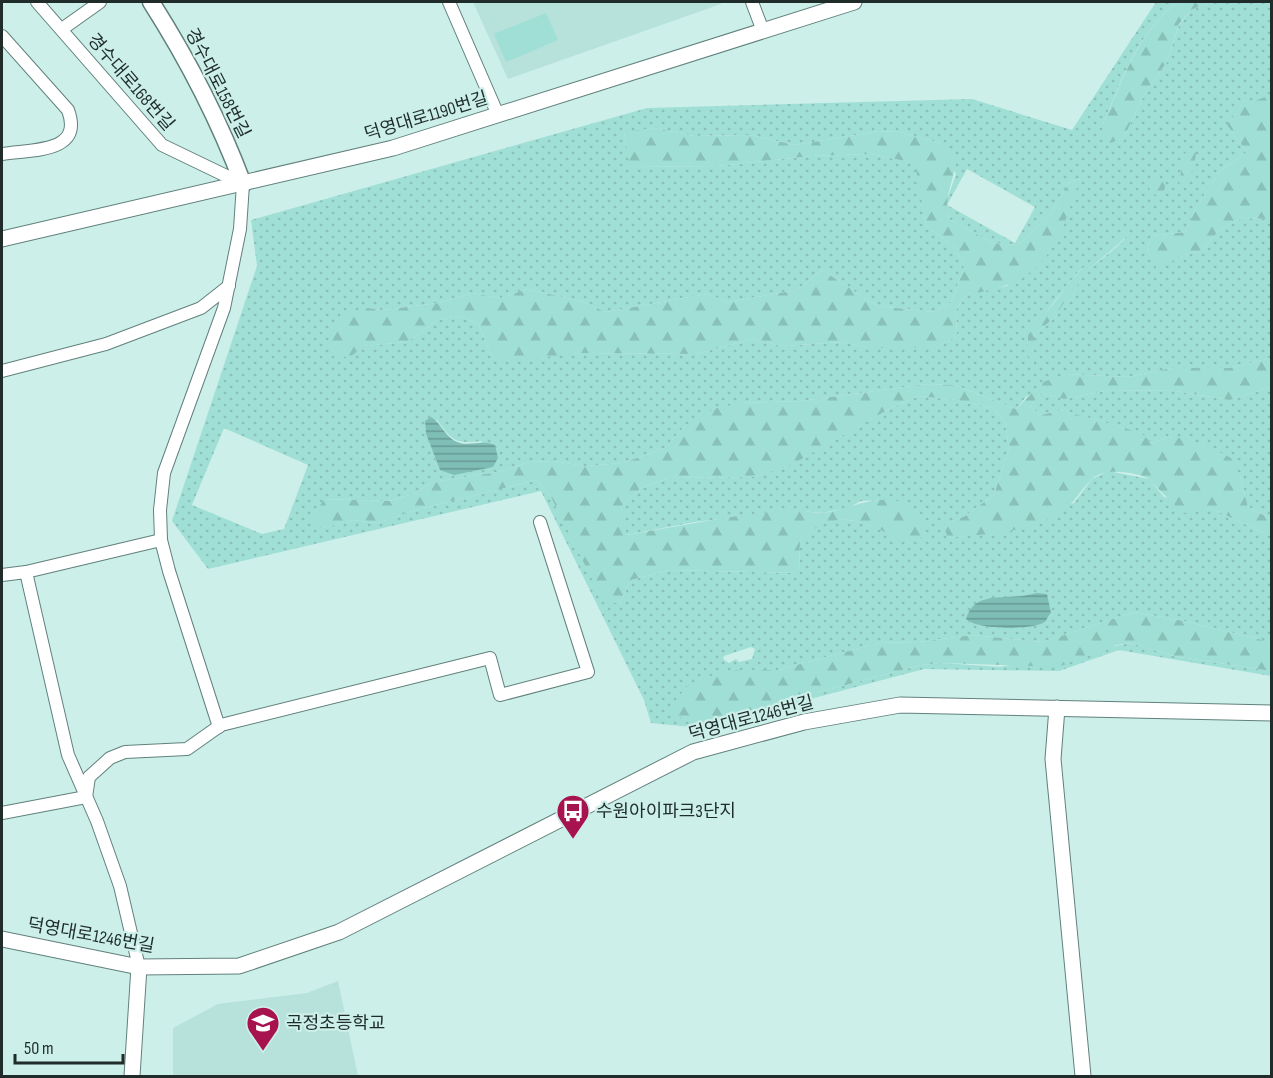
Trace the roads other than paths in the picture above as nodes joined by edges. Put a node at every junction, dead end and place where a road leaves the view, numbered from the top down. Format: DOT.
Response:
graph roads {
  1 [pos="37,2"];
  2 [pos="100,2"];
  3 [pos="151,2"];
  4 [pos="449,2"];
  5 [pos="752,2"];
  6 [pos="854,2"];
  7 [pos="62,29"];
  8 [pos="763,31"];
  9 [pos="2,36"];
  10 [pos="498,115"];
  11 [pos="2,154"];
  12 [pos="243,184"];
  13 [pos="2,239"];
  14 [pos="230,286"];
  15 [pos="2,371"];
  16 [pos="540,522"];
  17 [pos="161,540"];
  18 [pos="26,572"];
  19 [pos="2,575"];
  20 [pos="1057,708"];
  21 [pos="1272,713"];
  22 [pos="219,727"];
  23 [pos="86,797"];
  24 [pos="2,813"];
  25 [pos="2,939"];
  26 [pos="139,967"];
  27 [pos="132,1077"];
  28 [pos="1083,1077"];
  1 -- 7 [label="street, 경수대로168번길"];
  2 -- 7 [label="street"];
  3 -- 12 [label="main road, 경수대로158번길"];
  4 -- 10 [label="street"];
  5 -- 8 [label="street"];
  6 -- 8 [label="street, 덕영대로1190번길"];
  7 -- 12 [label="street, 경수대로168번길"];
  8 -- 10 [label="street, 덕영대로1190번길"];
  9 -- 11 [label="street"];
  10 -- 12 [label="street, 덕영대로1190번길"];
  12 -- 13 [label="street, 덕영대로1190번길"];
  12 -- 14 [label="street"];
  14 -- 15 [label="street"];
  14 -- 17 [label="street"];
  16 -- 22 [label="street"];
  17 -- 18 [label="street"];
  17 -- 22 [label="street"];
  18 -- 19 [label="street"];
  18 -- 23 [label="street"];
  20 -- 21 [label="street, 덕영대로1246번길"];
  20 -- 26 [label="street, 덕영대로1246번길"];
  20 -- 28 [label="street"];
  22 -- 23 [label="street"];
  23 -- 24 [label="street"];
  23 -- 26 [label="street"];
  25 -- 26 [label="street, 덕영대로1246번길"];
  26 -- 27 [label="street"];
}
